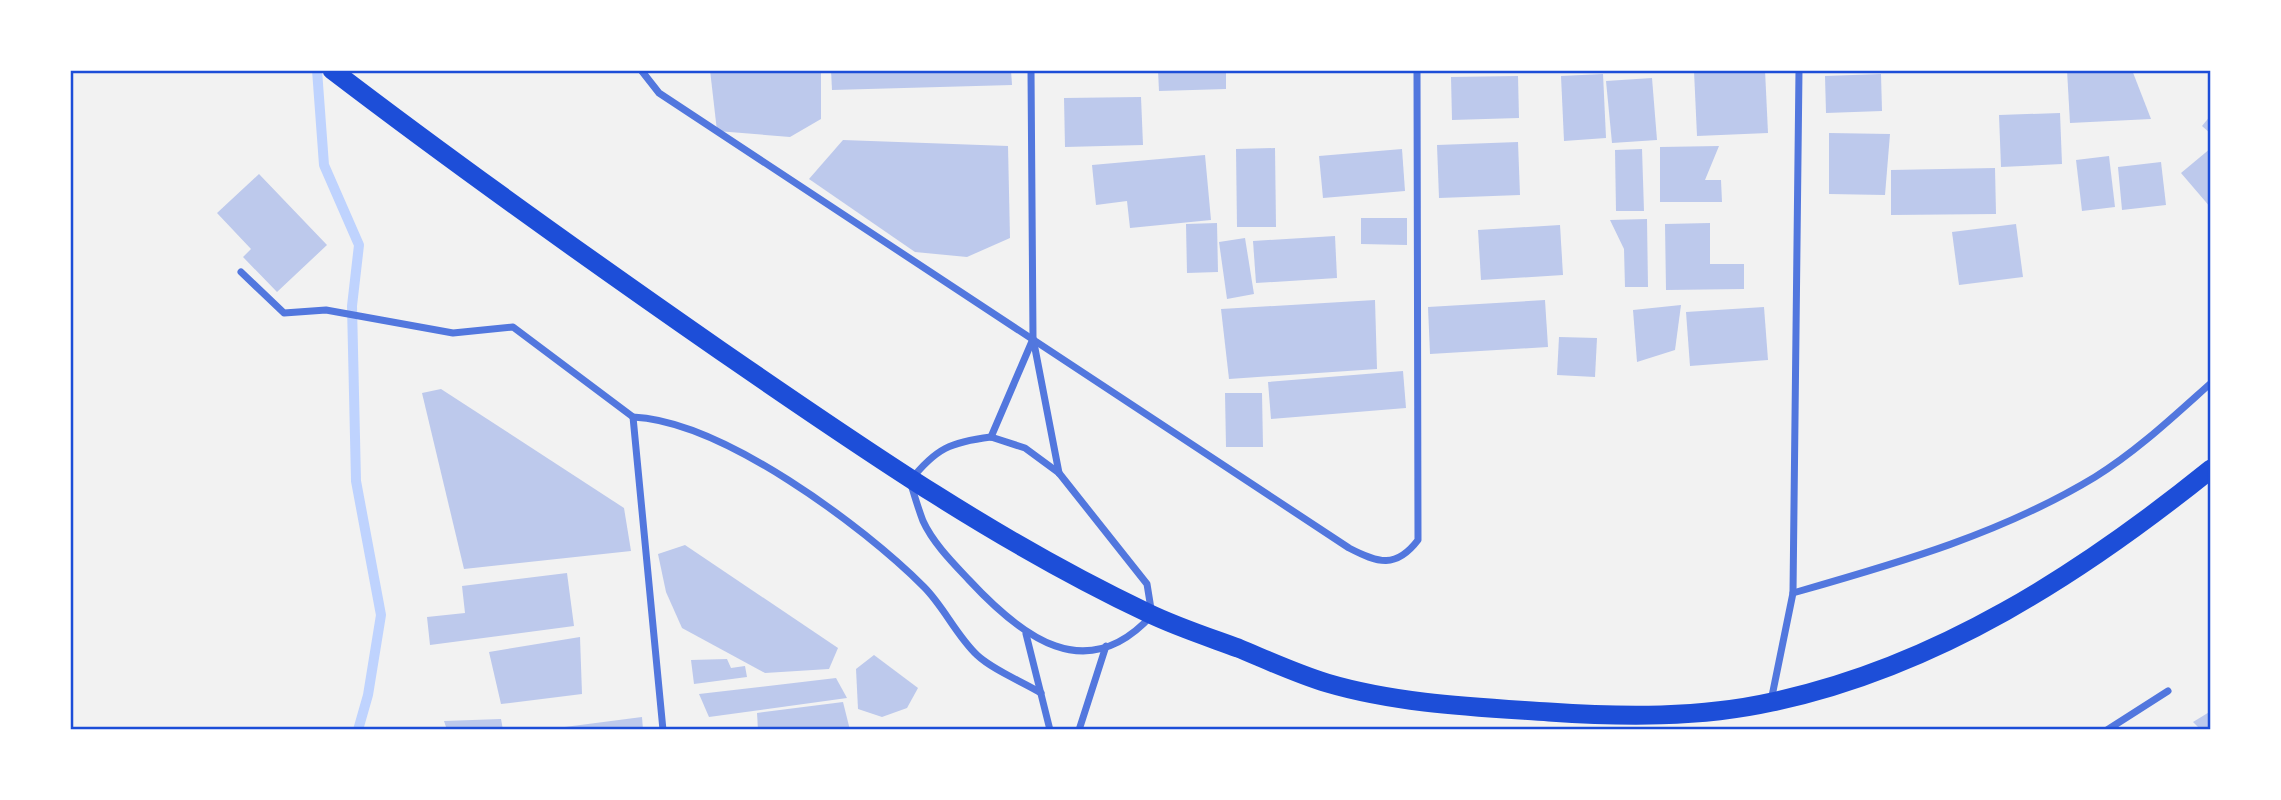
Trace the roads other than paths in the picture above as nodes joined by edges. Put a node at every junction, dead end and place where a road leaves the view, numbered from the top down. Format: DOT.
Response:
graph roads {
  1 [pos="332,70"];
  2 [pos="641,70"];
  3 [pos="1031,70"];
  4 [pos="1417,70"];
  5 [pos="1799,70"];
  6 [pos="242,272"];
  7 [pos="1033,338"];
  8 [pos="2211,383"];
  9 [pos="633,418"];
  10 [pos="991,437"];
  11 [pos="2211,469"];
  12 [pos="1059,473"];
  13 [pos="910,481"];
  14 [pos="1793,593"];
  15 [pos="1152,615"];
  16 [pos="1026,634"];
  17 [pos="1106,646"];
  18 [pos="2168,691"];
  19 [pos="1041,693"];
  20 [pos="1770,703"];
  21 [pos="663,730"];
  22 [pos="1050,730"];
  23 [pos="1079,730"];
  24 [pos="2106,730"];
  1 -- 13 [label="highway"];
  2 -- 7 [label="street"];
  3 -- 7 [label="street"];
  4 -- 7 [label="street"];
  5 -- 14 [label="street"];
  6 -- 9 [label="street"];
  7 -- 10 [label="street"];
  7 -- 12 [label="street"];
  8 -- 14 [label="street"];
  9 -- 19 [label="street"];
  9 -- 21 [label="street"];
  10 -- 12 [label="street"];
  10 -- 13 [label="street"];
  11 -- 20 [label="highway"];
  12 -- 15 [label="street"];
  13 -- 15 [label="highway"];
  13 -- 16 [label="street"];
  14 -- 20 [label="street"];
  15 -- 17 [label="street"];
  15 -- 20 [label="highway"];
  16 -- 17 [label="street"];
  16 -- 19 [label="street"];
  17 -- 23 [label="street"];
  18 -- 24 [label="street"];
  19 -- 22 [label="street"];
}
